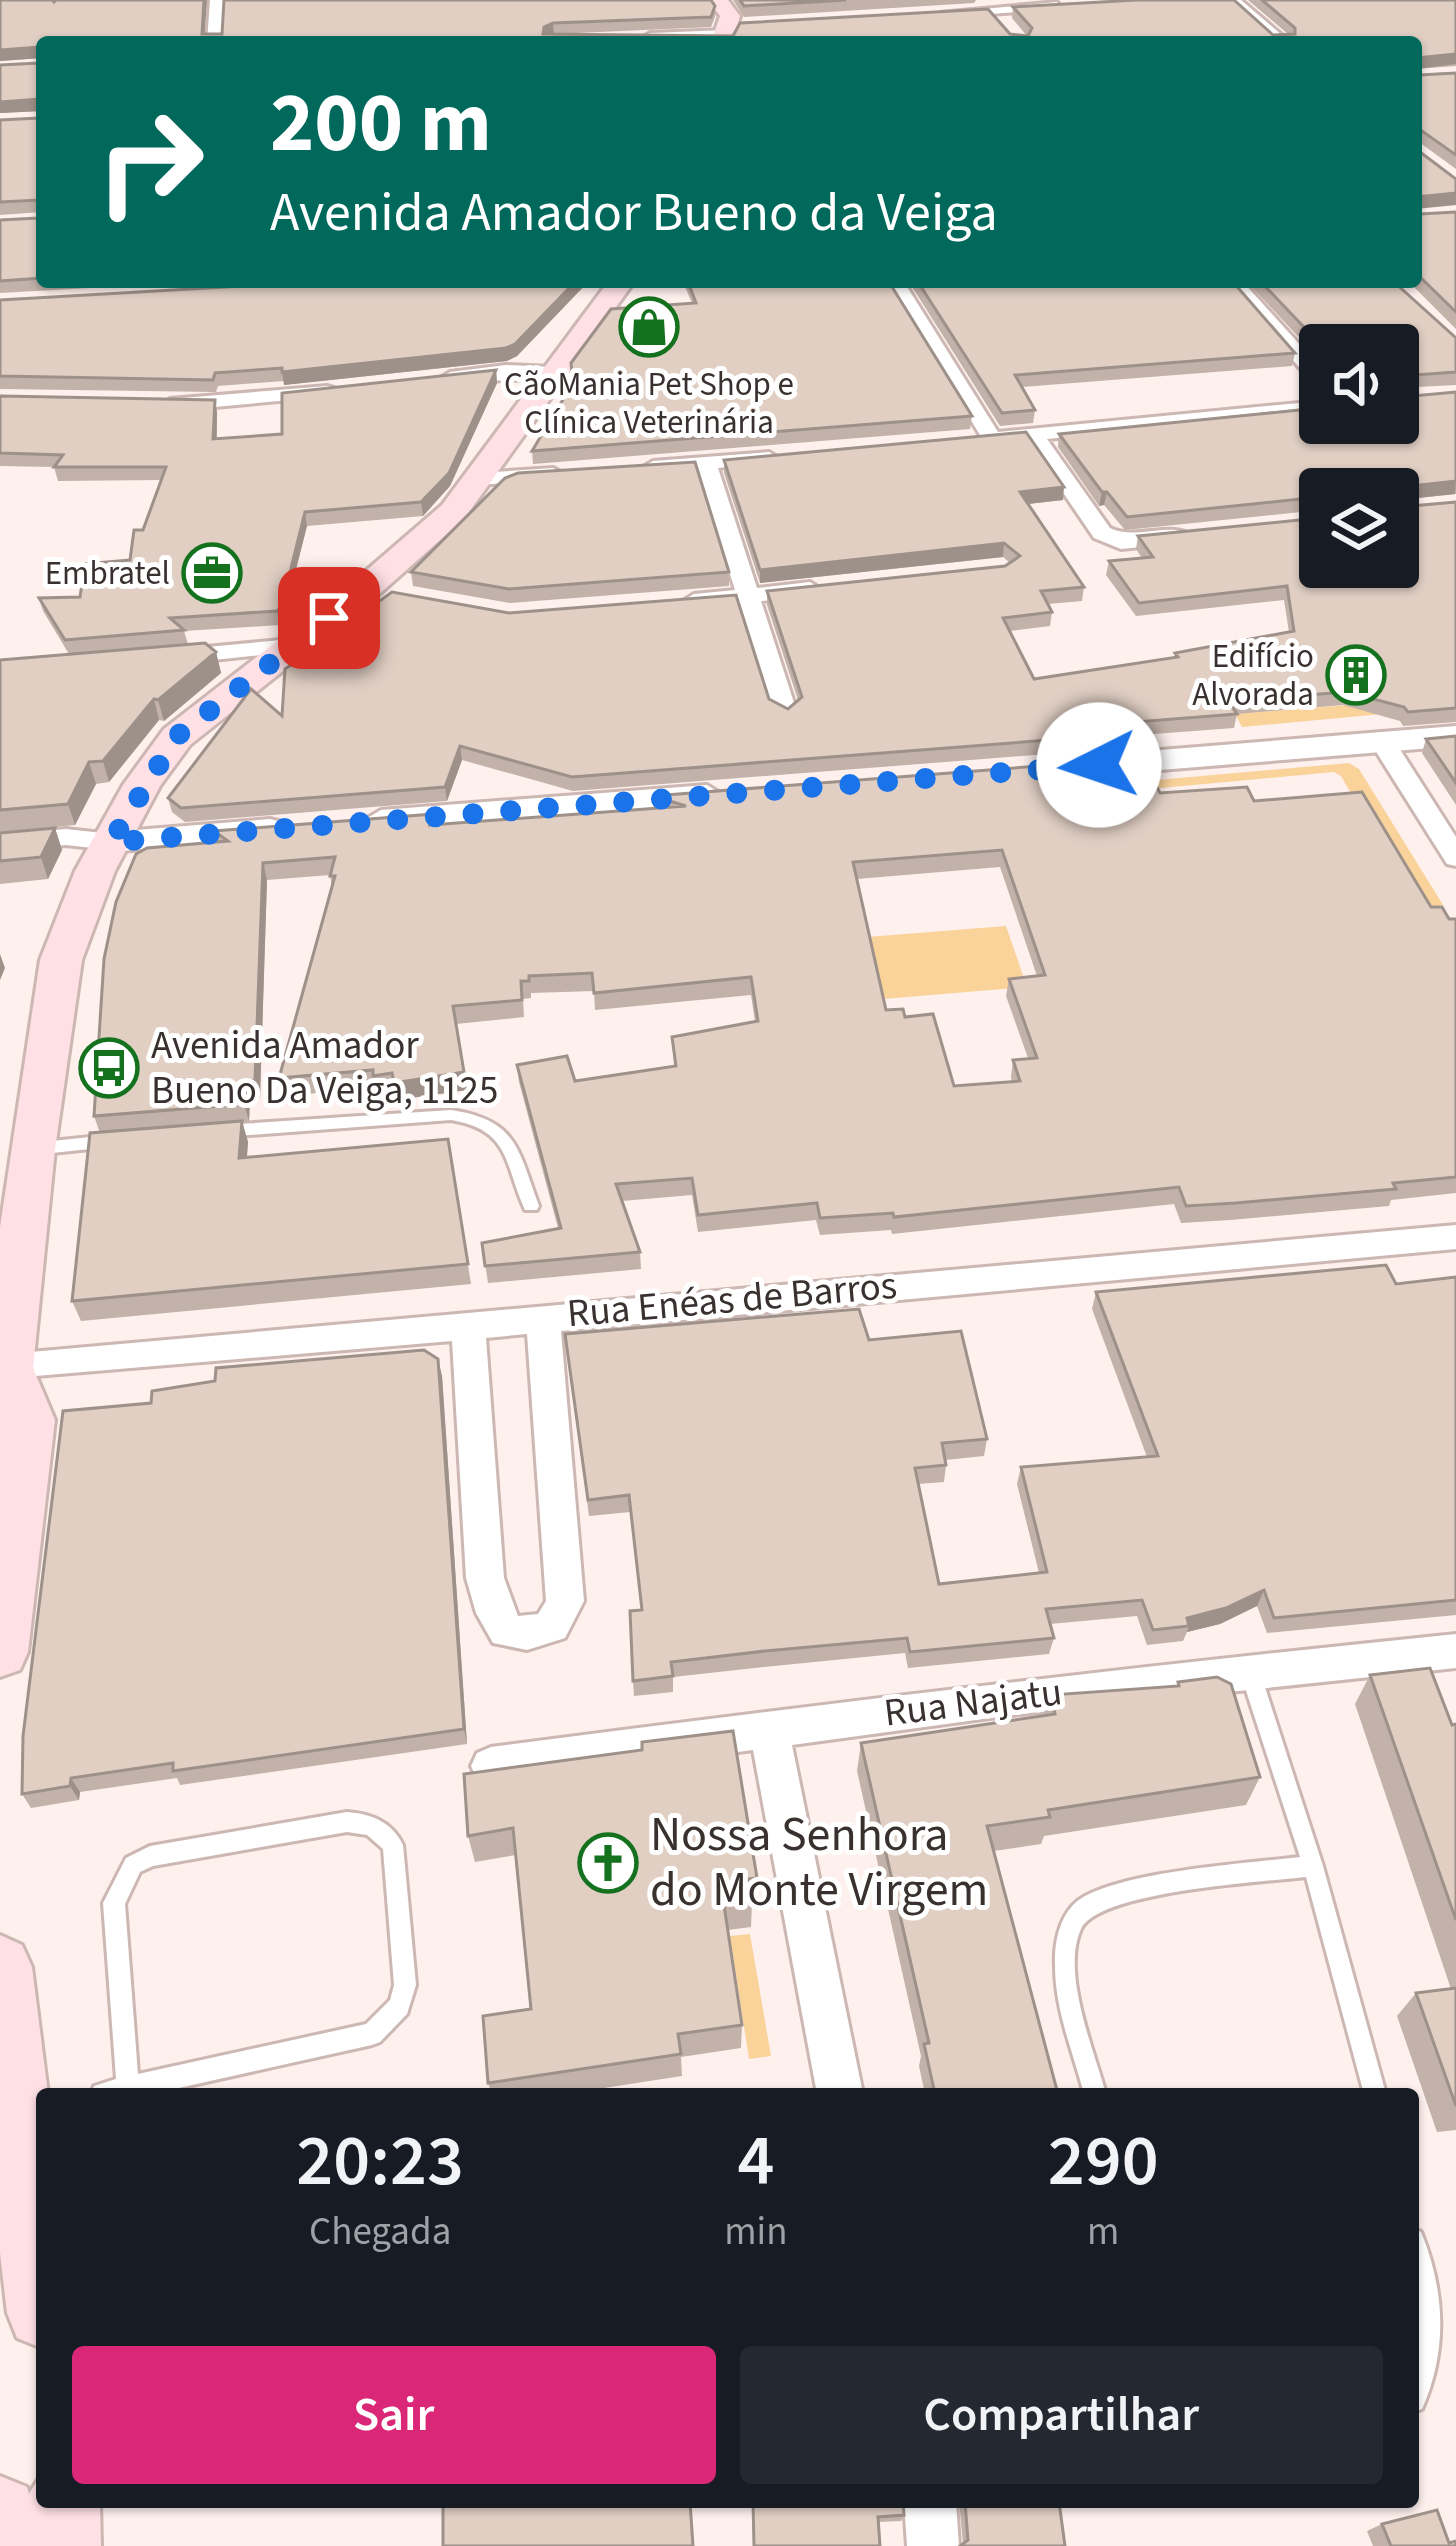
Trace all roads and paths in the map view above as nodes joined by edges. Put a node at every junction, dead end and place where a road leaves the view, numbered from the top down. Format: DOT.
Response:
graph roads {
  1 [pos="217,0"];
  2 [pos="718,0"];
  3 [pos="1232,0"];
  4 [pos="987,5"];
  5 [pos="1070,6"];
  6 [pos="925,14"];
  7 [pos="1006,26"];
  8 [pos="731,32"];
  9 [pos="214,36"];
  10 [pos="672,36"];
  11 [pos="1276,36"];
  12 [pos="616,288"];
  13 [pos="899,288"];
  14 [pos="1238,288"];
  15 [pos="1299,356"];
  16 [pos="551,373"];
  17 [pos="437,379"];
  18 [pos="344,390"];
  19 [pos="141,404"];
  20 [pos="1299,409"];
  21 [pos="1033,434"];
  22 [pos="992,438"];
  23 [pos="968,440"];
  24 [pos="801,455"];
  25 [pos="706,464"];
  26 [pos="620,470"];
  27 [pos="577,472"];
  28 [pos="480,479"];
  29 [pos="1204,533"];
  30 [pos="841,586"];
  31 [pos="365,589"];
  32 [pos="749,596"];
  33 [pos="404,599"];
  34 [pos="661,604"];
  35 [pos="292,646"];
  36 [pos="158,658"];
  37 [pos="785,712"];
  38 [pos="1456,736"];
  39 [pos="1383,742"];
  40 [pos="1053,768"];
  41 [pos="730,793"];
  42 [pos="357,822"];
  43 [pos="310,826"];
  44 [pos="111,842"];
  45 [pos="0,843"];
  46 [pos="1456,859"];
  47 [pos="205,1132"];
  48 [pos="118,1140"];
  49 [pos="32,1149"];
  50 [pos="531,1206"];
  51 [pos="1456,1237"];
  52 [pos="7,1296"];
  53 [pos="543,1317"];
  54 [pos="468,1326"];
  55 [pos="4,1375"];
  56 [pos="1456,1651"];
  57 [pos="0,1652"];
  58 [pos="1250,1672"];
  59 [pos="769,1728"];
  60 [pos="491,1766"];
  61 [pos="1313,1865"];
  62 [pos="0,1967"];
  63 [pos="128,2088"];
  64 [pos="839,2088"];
  65 [pos="1094,2088"];
  66 [pos="1373,2088"];
  67 [pos="19,2114"];
  68 [pos="36,2244"];
  69 [pos="1419,2267"];
  70 [pos="1419,2384"];
  71 [pos="63,2508"];
  72 [pos="930,2508"];
  73 [pos="0,2514"];
  74 [pos="9,2546"];
  75 [pos="63,2546"];
  76 [pos="933,2546"];
  1 -- 9 [label="street"];
  2 -- 8 [label="main road"];
  3 -- 11 [label="street"];
  4 -- 5 [label="street"];
  4 -- 6 [label="street"];
  4 -- 7 [label="street"];
  8 -- 10 [label="street"];
  12 -- 16 [label="main road"];
  13 -- 22 [label="street"];
  14 -- 15 [label="street"];
  16 -- 17 [label="street"];
  16 -- 28 [label="main road"];
  18 -- 19 [label="street"];
  20 -- 21 [label="street"];
  21 -- 22 [label="street"];
  21 -- 29 [label="street"];
  22 -- 23 [label="street"];
  24 -- 25 [label="street"];
  25 -- 26 [label="street"];
  25 -- 32 [label="street"];
  27 -- 28 [label="street"];
  28 -- 31 [label="main road"];
  30 -- 32 [label="street"];
  31 -- 33 [label="street"];
  31 -- 35 [label="main road"];
  32 -- 34 [label="street"];
  32 -- 37 [label="street"];
  35 -- 36 [label="street"];
  35 -- 44 [label="main road"];
  38 -- 39 [label="street"];
  39 -- 40 [label="street"];
  39 -- 46 [label="street"];
  41 -- 42 [label="street"];
  43 -- 44 [label="street"];
  44 -- 45 [label="street"];
  44 -- 49 [label="main road"];
  47 -- 50 [label="lane"];
  48 -- 49 [label="lane"];
  49 -- 52 [label="main road"];
  51 -- 53 [label="street, Rua Enéas de Barros"];
  52 -- 55 [label="main road"];
  53 -- 54 [label="street, Rua Enéas de Barros"];
  53 -- 54 [label="street"];
  54 -- 55 [label="street, Rua Enéas de Barros"];
  55 -- 57 [label="main road"];
  56 -- 58 [label="street, Rua Najatu"];
  58 -- 59 [label="street, Rua Najatu"];
  58 -- 61 [label="lane"];
  59 -- 60 [label="street, Rua Najatu"];
  59 -- 64 [label="street"];
  61 -- 65 [label="lane"];
  61 -- 66 [label="lane"];
  62 -- 67 [label="main road"];
  63 -- 63 [label="lane"];
  67 -- 68 [label="main road"];
  69 -- 70 [label="lane"];
  71 -- 75 [label="main road"];
  72 -- 76 [label="street"];
  73 -- 74 [label="main road"];
}
